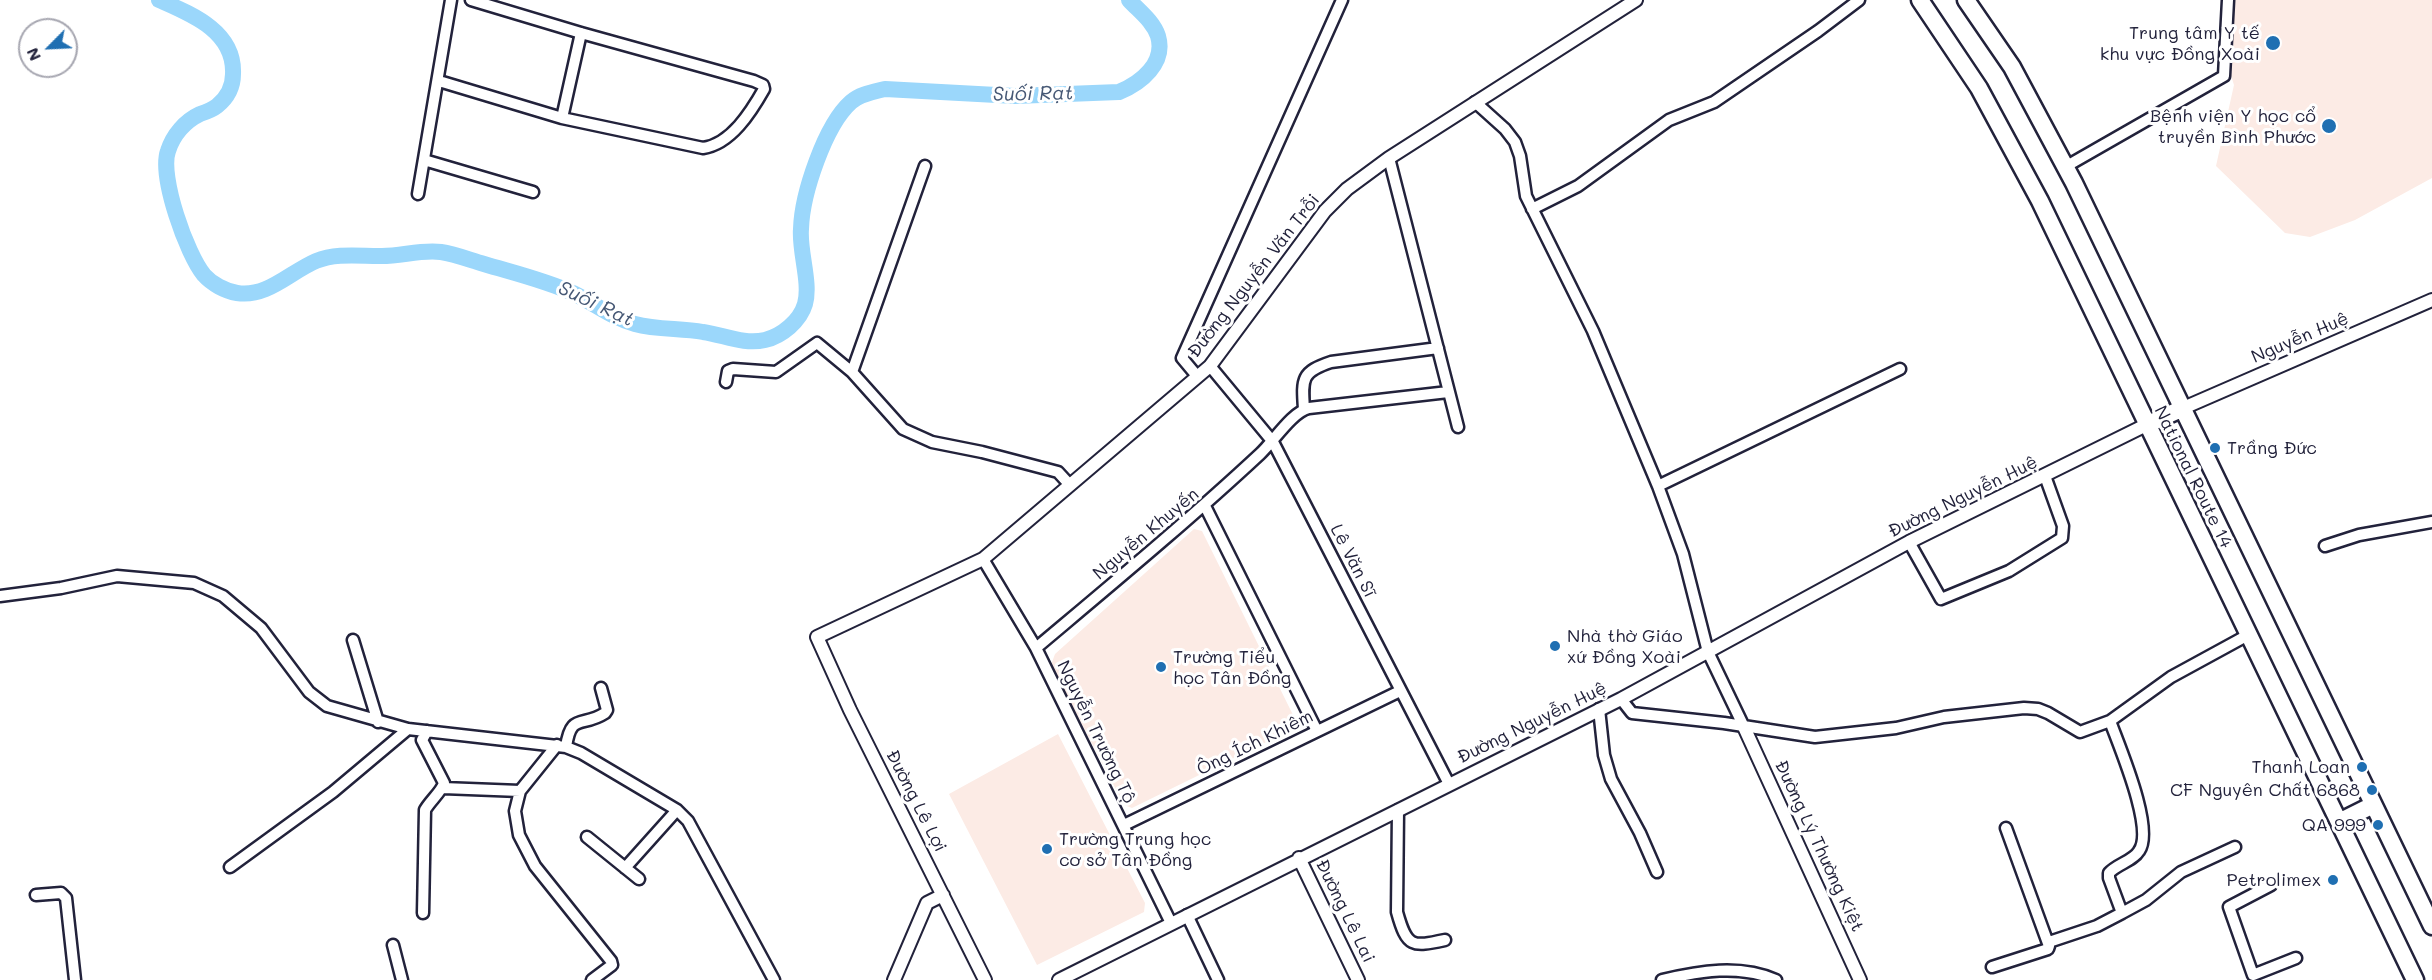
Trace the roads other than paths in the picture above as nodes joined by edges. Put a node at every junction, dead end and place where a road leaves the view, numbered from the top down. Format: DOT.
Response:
graph roads {
  1 [pos="451,0"];
  2 [pos="471,0"];
  3 [pos="1342,0"];
  4 [pos="1636,0"];
  5 [pos="1859,0"];
  6 [pos="1920,0"];
  7 [pos="1966,0"];
  8 [pos="2228,0"];
  9 [pos="581,33"];
  10 [pos="439,81"];
  11 [pos="1475,102"];
  12 [pos="562,117"];
  13 [pos="1389,158"];
  14 [pos="424,160"];
  15 [pos="925,166"];
  16 [pos="2065,167"];
  17 [pos="533,192"];
  18 [pos="418,194"];
  19 [pos="1532,209"];
  20 [pos="2432,300"];
  21 [pos="1438,348"];
  22 [pos="1210,366"];
  23 [pos="1900,369"];
  24 [pos="852,372"];
  25 [pos="1197,376"];
  26 [pos="726,381"];
  27 [pos="1448,392"];
  28 [pos="1304,409"];
  29 [pos="2181,409"];
  30 [pos="2146,425"];
  31 [pos="1458,427"];
  32 [pos="1273,442"];
  33 [pos="2045,476"];
  34 [pos="1069,484"];
  35 [pos="1658,486"];
  36 [pos="1205,506"];
  37 [pos="2432,522"];
  38 [pos="1908,542"];
  39 [pos="2325,546"];
  40 [pos="983,559"];
  41 [pos="0,596"];
  42 [pos="2248,635"];
  43 [pos="817,637"];
  44 [pos="353,640"];
  45 [pos="1036,648"];
  46 [pos="1708,652"];
  47 [pos="601,688"];
  48 [pos="1400,690"];
  49 [pos="1621,699"];
  50 [pos="1599,709"];
  51 [pos="2110,721"];
  52 [pos="378,722"];
  53 [pos="1744,727"];
  54 [pos="408,729"];
  55 [pos="427,731"];
  56 [pos="1317,731"];
  57 [pos="562,746"];
  58 [pos="1449,784"];
  59 [pos="443,788"];
  60 [pos="520,791"];
  61 [pos="2373,805"];
  62 [pos="676,810"];
  63 [pos="1398,810"];
  64 [pos="2339,822"];
  65 [pos="1124,825"];
  66 [pos="2006,828"];
  67 [pos="586,837"];
  68 [pos="2235,847"];
  69 [pos="1299,858"];
  70 [pos="230,867"];
  71 [pos="625,868"];
  72 [pos="1657,872"];
  73 [pos="639,879"];
  74 [pos="2271,885"];
  75 [pos="36,894"];
  76 [pos="943,895"];
  77 [pos="423,913"];
  78 [pos="2122,913"];
  79 [pos="1187,915"];
  80 [pos="1171,923"];
  81 [pos="2432,926"];
  82 [pos="1446,940"];
  83 [pos="2049,942"];
  84 [pos="393,945"];
  85 [pos="2296,958"];
  86 [pos="1992,967"];
  87 [pos="75,980"];
  88 [pos="402,980"];
  89 [pos="591,980"];
  90 [pos="774,980"];
  91 [pos="894,980"];
  92 [pos="985,980"];
  93 [pos="1059,980"];
  94 [pos="1218,980"];
  95 [pos="1358,980"];
  96 [pos="1662,980"];
  97 [pos="1776,980"];
  98 [pos="1860,980"];
  99 [pos="2415,980"];
  1 -- 10 [label="street"];
  2 -- 9 [label="street"];
  3 -- 25 [label="street"];
  4 -- 11 [label="street, Đường Nguyễn Văn Trỗi"];
  5 -- 19 [label="street"];
  6 -- 30 [label="highway, National Route 14"];
  7 -- 16 [label="highway, National Route 14"];
  8 -- 16 [label="street"];
  9 -- 12 [label="street"];
  9 -- 12 [label="street"];
  10 -- 12 [label="street"];
  10 -- 14 [label="street"];
  11 -- 13 [label="street, Đường Nguyễn Văn Trỗi"];
  11 -- 19 [label="street"];
  13 -- 21 [label="street"];
  13 -- 22 [label="street, Đường Nguyễn Văn Trỗi"];
  14 -- 17 [label="street"];
  14 -- 18 [label="street"];
  15 -- 24 [label="street"];
  16 -- 29 [label="highway, National Route 14"];
  19 -- 35 [label="street"];
  20 -- 29 [label="street, Nguyễn Huệ"];
  21 -- 27 [label="street"];
  21 -- 28 [label="street"];
  22 -- 25 [label="street, Đường Nguyễn Văn Trỗi"];
  22 -- 32 [label="street, Lê Văn Sĩ"];
  23 -- 35 [label="street"];
  24 -- 26 [label="street"];
  24 -- 34 [label="street"];
  25 -- 34 [label="street, Đường Nguyễn Văn Trỗi"];
  27 -- 28 [label="street"];
  27 -- 31 [label="street"];
  28 -- 32 [label="street, Nguyễn Khuyến"];
  29 -- 30 [label="highway"];
  29 -- 61 [label="highway, National Route 14"];
  30 -- 33 [label="street, Đường Nguyễn Huệ"];
  30 -- 42 [label="highway, National Route 14"];
  32 -- 36 [label="street, Nguyễn Khuyến"];
  32 -- 48 [label="street, Lê Văn Sĩ"];
  33 -- 38 [label="street, Đường Nguyễn Huệ"];
  33 -- 38 [label="street"];
  34 -- 40 [label="street, Đường Nguyễn Văn Trỗi"];
  35 -- 46 [label="street"];
  36 -- 45 [label="street, Nguyễn Khuyến"];
  36 -- 56 [label="street"];
  37 -- 39 [label="street"];
  38 -- 46 [label="street, Đường Nguyễn Huệ"];
  40 -- 43 [label="street, Đường Nguyễn Văn Trỗi"];
  40 -- 45 [label="street, Nguyễn Trường Tộ"];
  41 -- 52 [label="street"];
  42 -- 51 [label="street"];
  42 -- 64 [label="highway, National Route 14"];
  43 -- 76 [label="street, Đường Lê Lợi"];
  44 -- 52 [label="street"];
  45 -- 65 [label="street, Nguyễn Trường Tộ"];
  46 -- 49 [label="street, Đường Nguyễn Huệ"];
  46 -- 53 [label="street"];
  47 -- 57 [label="street"];
  48 -- 56 [label="street, Ông Ích Khiêm"];
  48 -- 58 [label="street, Lê Văn Sĩ"];
  49 -- 50 [label="street, Đường Nguyễn Huệ"];
  49 -- 53 [label="street"];
  50 -- 58 [label="street, Đường Nguyễn Huệ"];
  50 -- 72 [label="street"];
  51 -- 53 [label="street"];
  51 -- 78 [label="street"];
  52 -- 54 [label="street"];
  53 -- 98 [label="street, Đường Lý Thường Kiệt"];
  54 -- 55 [label="street"];
  54 -- 70 [label="street"];
  55 -- 57 [label="street"];
  55 -- 59 [label="street"];
  56 -- 65 [label="street, Ông Ích Khiêm"];
  57 -- 60 [label="street"];
  57 -- 62 [label="street"];
  58 -- 63 [label="street, Đường Nguyễn Huệ"];
  59 -- 60 [label="street"];
  59 -- 77 [label="street"];
  60 -- 89 [label="street"];
  61 -- 64 [label="highway"];
  61 -- 81 [label="highway, National Route 14"];
  62 -- 71 [label="street"];
  62 -- 90 [label="street"];
  63 -- 69 [label="street, Đường Nguyễn Huệ"];
  63 -- 82 [label="street"];
  64 -- 99 [label="highway, National Route 14"];
  65 -- 80 [label="street, Nguyễn Trường Tộ"];
  66 -- 83 [label="street"];
  67 -- 71 [label="street"];
  68 -- 78 [label="street"];
  69 -- 79 [label="street, Đường Nguyễn Huệ"];
  69 -- 95 [label="street, Đường Lê Lai"];
  71 -- 73 [label="street"];
  74 -- 85 [label="street"];
  75 -- 87 [label="street"];
  76 -- 91 [label="street"];
  76 -- 92 [label="street, Đường Lê Lợi"];
  78 -- 83 [label="street"];
  79 -- 80 [label="street, Đường Nguyễn Huệ"];
  79 -- 94 [label="street"];
  80 -- 93 [label="street, Đường Nguyễn Huệ"];
  83 -- 86 [label="street"];
  84 -- 88 [label="street"];
  96 -- 97 [label="street"];
}
